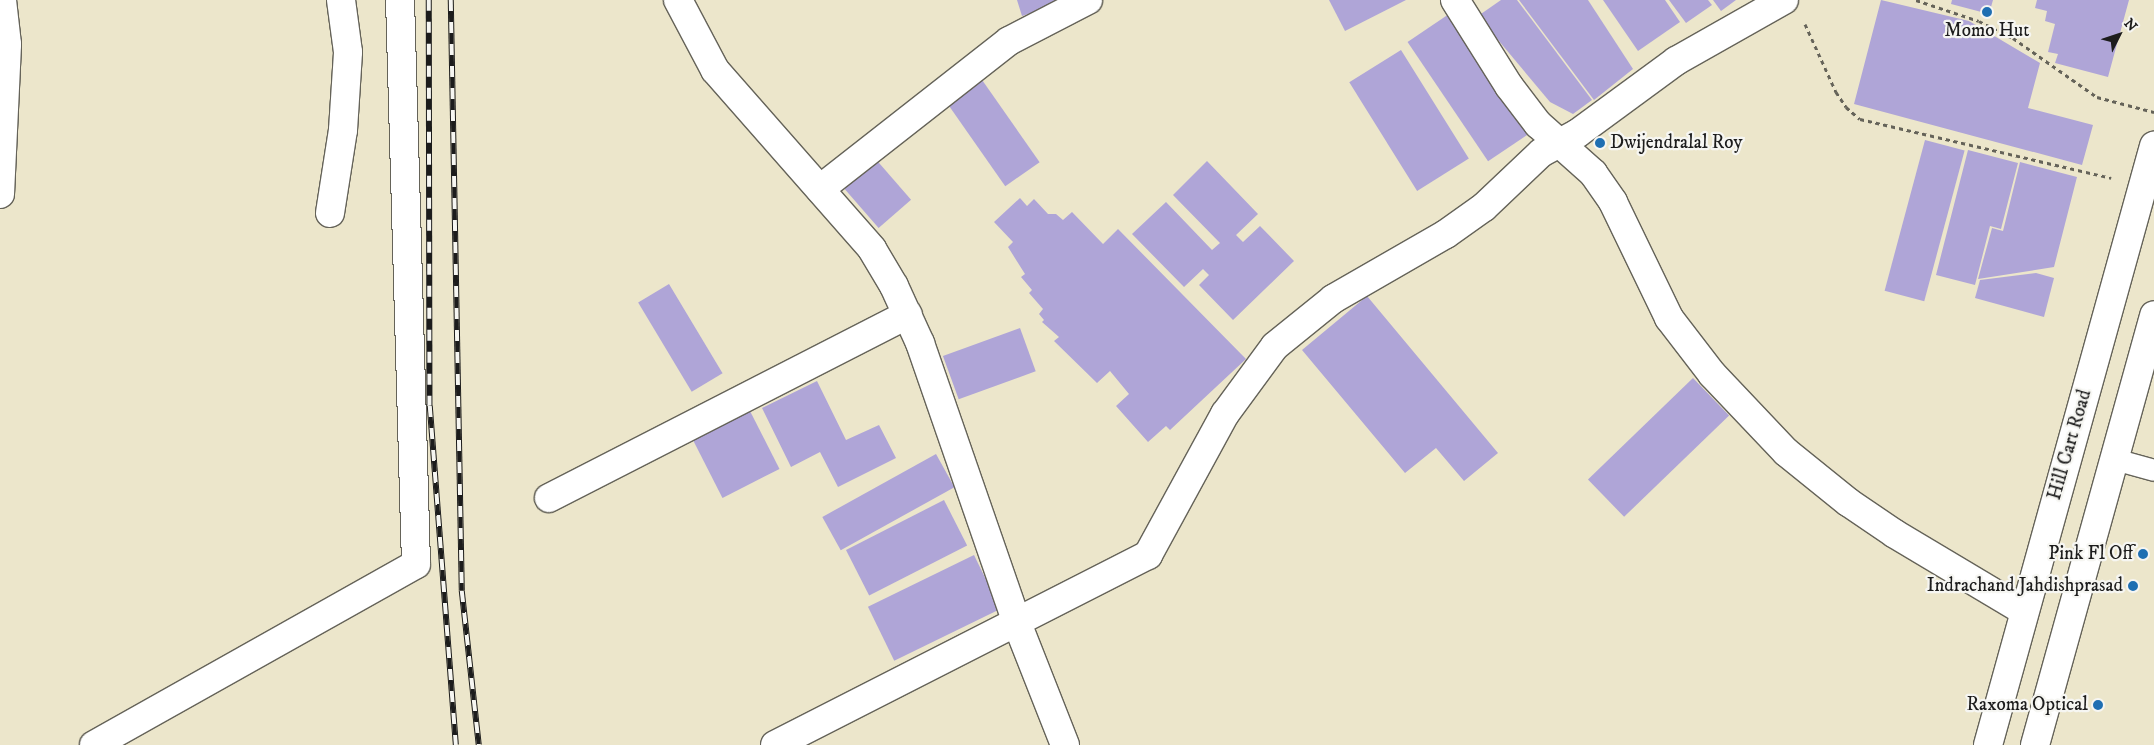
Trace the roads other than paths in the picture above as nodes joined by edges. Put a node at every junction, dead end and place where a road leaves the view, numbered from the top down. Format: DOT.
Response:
graph roads {
  1 [pos="2,0"];
  2 [pos="341,0"];
  3 [pos="400,0"];
  4 [pos="678,0"];
  5 [pos="1088,0"];
  6 [pos="1455,0"];
  7 [pos="1793,8"];
  8 [pos="1561,142"];
  9 [pos="2154,146"];
  10 [pos="820,189"];
  11 [pos="0,194"];
  12 [pos="330,213"];
  13 [pos="908,314"];
  14 [pos="2154,315"];
  15 [pos="2114,459"];
  16 [pos="2154,470"];
  17 [pos="549,498"];
  18 [pos="2024,611"];
  19 [pos="1017,623"];
  20 [pos="94,745"];
  21 [pos="776,745"];
  22 [pos="1065,745"];
  23 [pos="1988,745"];
  24 [pos="2035,745"];
  1 -- 11 [label="street"];
  2 -- 12 [label="street"];
  3 -- 20 [label="street"];
  4 -- 10 [label="street"];
  5 -- 10 [label="street"];
  6 -- 8 [label="street"];
  7 -- 8 [label="street"];
  8 -- 18 [label="street"];
  8 -- 19 [label="street"];
  9 -- 18 [label="street, Hill Cart Road"];
  10 -- 13 [label="street"];
  13 -- 17 [label="street"];
  13 -- 19 [label="street"];
  14 -- 15 [label="street"];
  15 -- 16 [label="lane"];
  15 -- 24 [label="street"];
  18 -- 23 [label="street, Hill Cart Road"];
  19 -- 21 [label="street"];
  19 -- 22 [label="street"];
}
